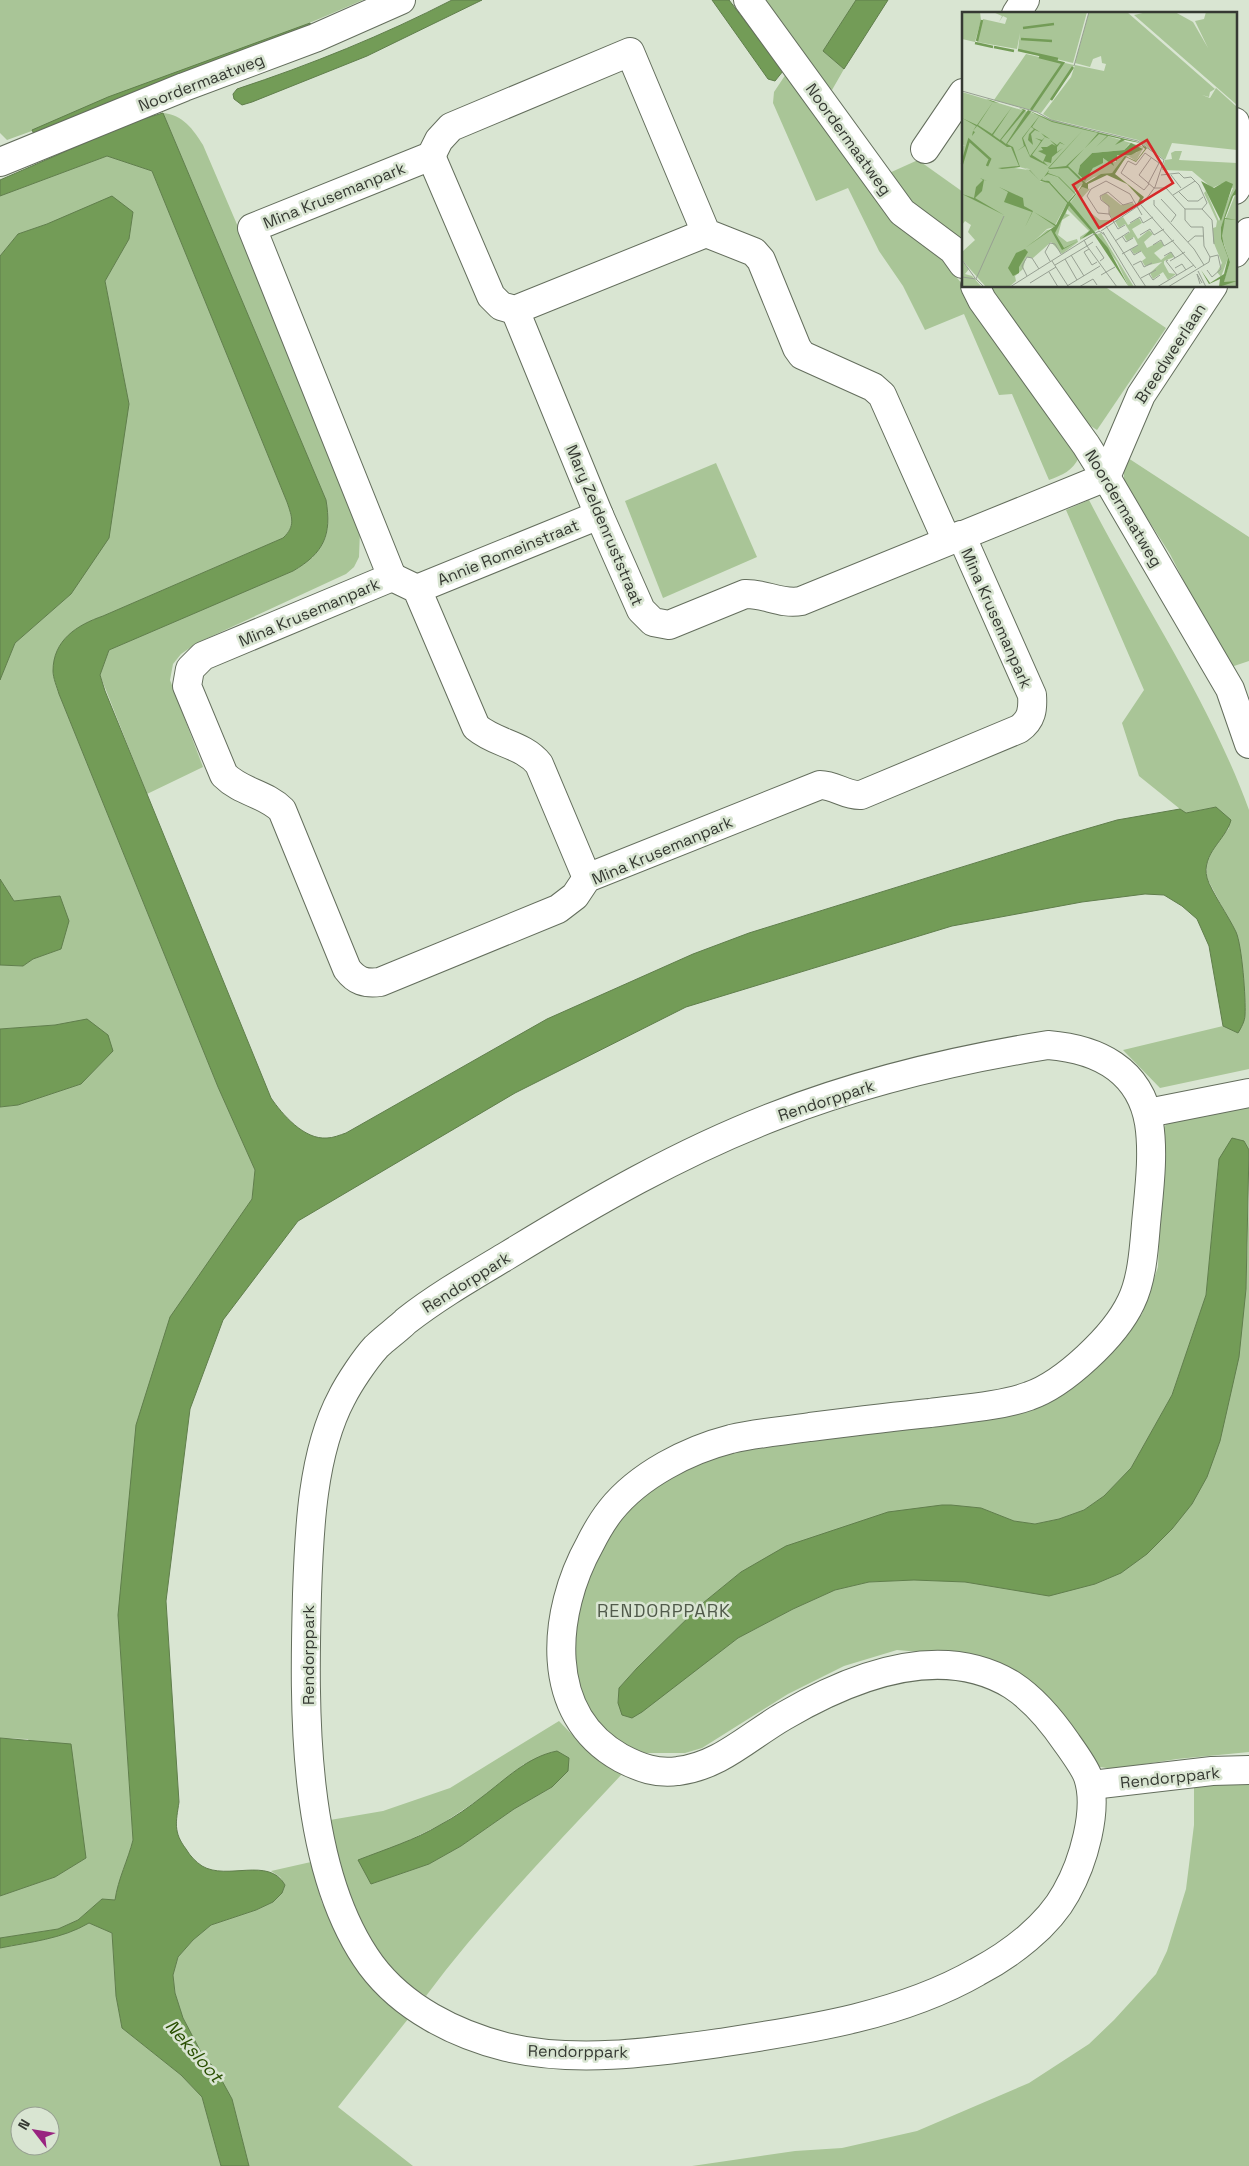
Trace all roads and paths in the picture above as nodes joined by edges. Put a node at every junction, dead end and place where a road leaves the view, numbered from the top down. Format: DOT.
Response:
graph roads {
  1 [pos="401,0"];
  2 [pos="748,0"];
  3 [pos="1025,0"];
  4 [pos="1017,12"];
  5 [pos="962,94"];
  6 [pos="1236,127"];
  7 [pos="925,149"];
  8 [pos="431,156"];
  9 [pos="0,162"];
  10 [pos="1236,189"];
  11 [pos="1236,192"];
  12 [pos="1249,206"];
  13 [pos="1249,232"];
  14 [pos="706,233"];
  15 [pos="1236,252"];
  16 [pos="962,263"];
  17 [pos="976,288"];
  18 [pos="1212,288"];
  19 [pos="515,310"];
  20 [pos="1106,477"];
  21 [pos="599,515"];
  22 [pos="954,538"];
  23 [pos="392,577"];
  24 [pos="417,590"];
  25 [pos="1240,685"];
  26 [pos="1249,744"];
  27 [pos="588,878"];
  28 [pos="1249,1093"];
  29 [pos="1148,1113"];
  30 [pos="1249,1770"];
  31 [pos="1092,1785"];
  1 -- 9 [label="street, Noordermaatweg"];
  2 -- 16 [label="street, Noordermaatweg"];
  3 -- 4 [label="street"];
  5 -- 7 [label="street"];
  6 -- 10 [label="street"];
  8 -- 14 [label="street"];
  8 -- 19 [label="street"];
  8 -- 23 [label="street, Mina Krusemanpark"];
  11 -- 12 [label="street"];
  13 -- 15 [label="street"];
  14 -- 19 [label="street"];
  14 -- 22 [label="street, Mina Krusemanpark"];
  17 -- 20 [label="street, Noordermaatweg"];
  18 -- 20 [label="street, Breedweerlaan"];
  19 -- 21 [label="street, Mary Zeldenruststraat"];
  20 -- 22 [label="street, Mary Zeldenruststraat"];
  20 -- 25 [label="street, Noordermaatweg"];
  21 -- 22 [label="street, Mary Zeldenruststraat"];
  21 -- 24 [label="street, Annie Romeinstraat"];
  22 -- 27 [label="street, Mina Krusemanpark"];
  23 -- 24 [label="street, Annie Romeinstraat"];
  23 -- 27 [label="street, Mina Krusemanpark"];
  24 -- 27 [label="street, Annie Romeinstraat"];
  25 -- 26 [label="street, Noordermaatweg"];
  28 -- 29 [label="street"];
  29 -- 31 [label="street, Rendorppark"];
  29 -- 31 [label="street, Rendorppark"];
  30 -- 31 [label="street, Rendorppark"];
}
